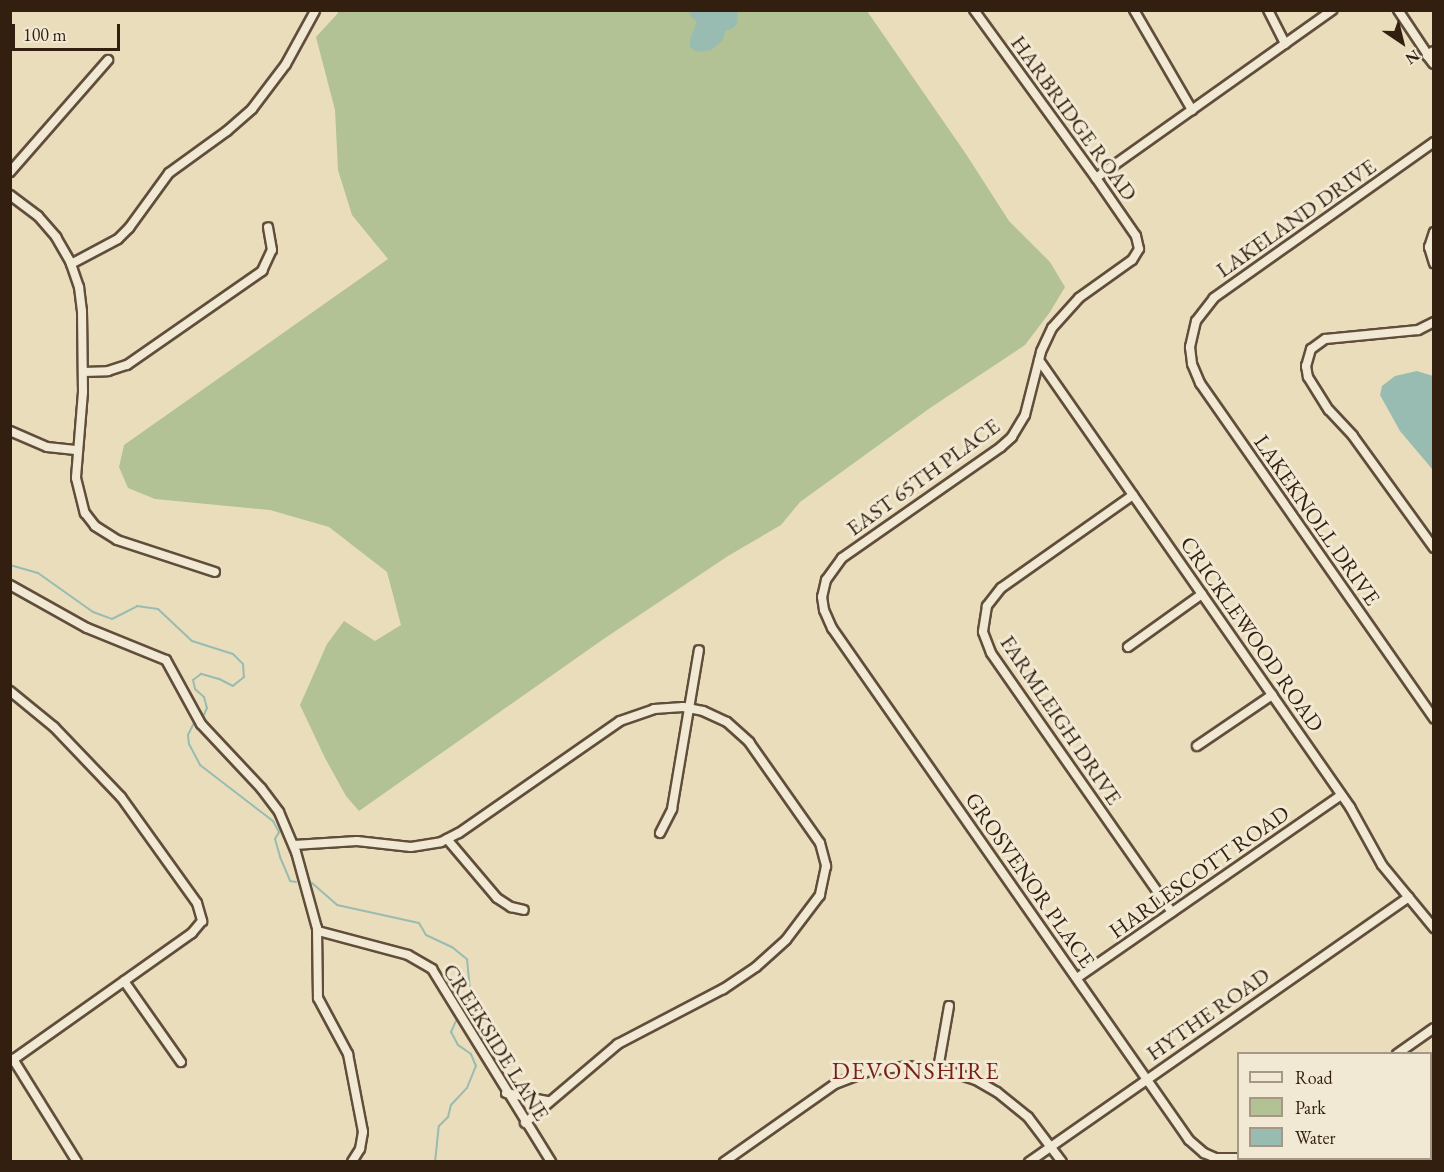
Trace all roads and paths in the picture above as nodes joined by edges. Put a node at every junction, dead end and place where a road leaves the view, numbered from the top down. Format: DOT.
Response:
graph roads {
  1 [pos="974,10"];
  2 [pos="1134,10"];
  3 [pos="1268,10"];
  4 [pos="1332,10"];
  5 [pos="1398,10"];
  6 [pos="315,11"];
  7 [pos="1285,44"];
  8 [pos="1432,57"];
  9 [pos="108,60"];
  10 [pos="1192,110"];
  11 [pos="1434,142"];
  12 [pos="10,172"];
  13 [pos="1096,178"];
  14 [pos="10,195"];
  15 [pos="268,227"];
  16 [pos="1434,232"];
  17 [pos="1139,249"];
  18 [pos="1434,263"];
  19 [pos="71,264"];
  20 [pos="1434,322"];
  21 [pos="1192,334"];
  22 [pos="1039,360"];
  23 [pos="83,372"];
  24 [pos="10,431"];
  25 [pos="78,450"];
  26 [pos="1133,495"];
  27 [pos="1434,548"];
  28 [pos="214,572"];
  29 [pos="10,585"];
  30 [pos="823,590"];
  31 [pos="1202,594"];
  32 [pos="1128,647"];
  33 [pos="699,650"];
  34 [pos="10,691"];
  35 [pos="1272,695"];
  36 [pos="690,708"];
  37 [pos="1434,720"];
  38 [pos="1197,746"];
  39 [pos="1341,795"];
  40 [pos="660,833"];
  41 [pos="447,839"];
  42 [pos="294,845"];
  43 [pos="1409,897"];
  44 [pos="524,910"];
  45 [pos="1172,912"];
  46 [pos="1434,928"];
  47 [pos="318,931"];
  48 [pos="1077,978"];
  49 [pos="124,981"];
  50 [pos="949,1006"];
  51 [pos="1434,1028"];
  52 [pos="1398,1052"];
  53 [pos="12,1060"];
  54 [pos="182,1062"];
  55 [pos="938,1069"];
  56 [pos="1148,1078"];
  57 [pos="506,1093"];
  58 [pos="548,1101"];
  59 [pos="525,1123"];
  60 [pos="1051,1146"];
  61 [pos="1237,1158"];
  62 [pos="77,1161"];
  63 [pos="352,1161"];
  64 [pos="551,1161"];
  65 [pos="724,1161"];
  66 [pos="1029,1161"];
  67 [pos="1062,1161"];
  1 -- 13 [label="street, HARBRIDGE ROAD"];
  2 -- 10 [label="street"];
  3 -- 7 [label="street"];
  4 -- 7 [label="street"];
  5 -- 8 [label="street"];
  6 -- 19 [label="street"];
  7 -- 10 [label="street"];
  9 -- 12 [label="street"];
  10 -- 13 [label="street"];
  11 -- 21 [label="street, LAKELAND DRIVE"];
  13 -- 17 [label="street, HARBRIDGE ROAD"];
  14 -- 19 [label="street"];
  15 -- 23 [label="street"];
  16 -- 18 [label="street"];
  17 -- 22 [label="street, EAST 65TH PLACE"];
  19 -- 23 [label="street"];
  20 -- 27 [label="street"];
  21 -- 37 [label="street, LAKEKNOLL DRIVE"];
  22 -- 26 [label="street, CRICKLEWOOD ROAD"];
  22 -- 30 [label="street, EAST 65TH PLACE"];
  23 -- 25 [label="street"];
  24 -- 25 [label="street"];
  25 -- 28 [label="street"];
  26 -- 31 [label="street, CRICKLEWOOD ROAD"];
  26 -- 45 [label="street, FARMLEIGH DRIVE"];
  29 -- 42 [label="street"];
  30 -- 48 [label="street, GROSVENOR PLACE"];
  31 -- 32 [label="street"];
  31 -- 35 [label="street, CRICKLEWOOD ROAD"];
  33 -- 36 [label="street"];
  34 -- 49 [label="street"];
  35 -- 38 [label="street"];
  35 -- 39 [label="street, CRICKLEWOOD ROAD"];
  36 -- 40 [label="street"];
  36 -- 41 [label="street"];
  36 -- 58 [label="street"];
  39 -- 43 [label="street, CRICKLEWOOD ROAD"];
  39 -- 45 [label="street, HARLESCOTT ROAD"];
  41 -- 42 [label="street"];
  41 -- 44 [label="street"];
  42 -- 47 [label="street"];
  43 -- 46 [label="street, CRICKLEWOOD ROAD"];
  43 -- 56 [label="street, HYTHE ROAD"];
  45 -- 48 [label="street, HARLESCOTT ROAD"];
  47 -- 57 [label="street, CREEKSIDE LANE"];
  47 -- 63 [label="street"];
  48 -- 56 [label="street, GROSVENOR PLACE"];
  49 -- 53 [label="street"];
  49 -- 54 [label="street"];
  50 -- 55 [label="street"];
  51 -- 52 [label="street"];
  53 -- 62 [label="street"];
  55 -- 60 [label="street"];
  55 -- 65 [label="street"];
  56 -- 60 [label="street, HYTHE ROAD"];
  56 -- 61 [label="street, GROSVENOR PLACE"];
  57 -- 58 [label="street"];
  57 -- 59 [label="street, CREEKSIDE LANE"];
  58 -- 59 [label="street"];
  59 -- 64 [label="street, CREEKSIDE LANE"];
  60 -- 66 [label="street, HYTHE ROAD"];
  60 -- 67 [label="street"];
}
